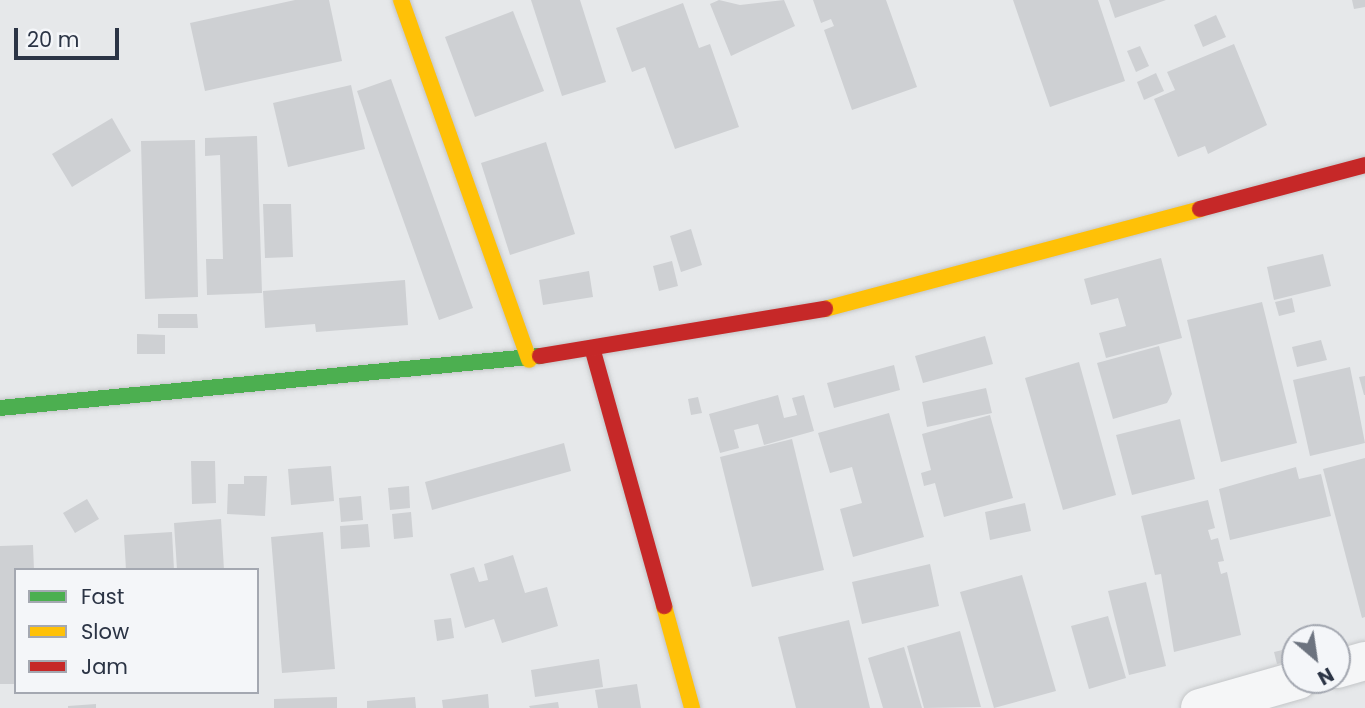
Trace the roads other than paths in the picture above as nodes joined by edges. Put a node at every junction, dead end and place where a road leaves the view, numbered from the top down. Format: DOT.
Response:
graph roads {
  1 [pos="401,0"];
  2 [pos="1365,165"];
  3 [pos="593,351"];
  4 [pos="529,360"];
  5 [pos="0,408"];
  6 [pos="1281,685"];
  7 [pos="692,708"];
  8 [pos="1200,708"];
  1 -- 4 [label="street"];
  2 -- 3 [label="street"];
  3 -- 4 [label="street"];
  3 -- 7 [label="street"];
  4 -- 5 [label="street"];
  6 -- 8 [label="street"];
}
